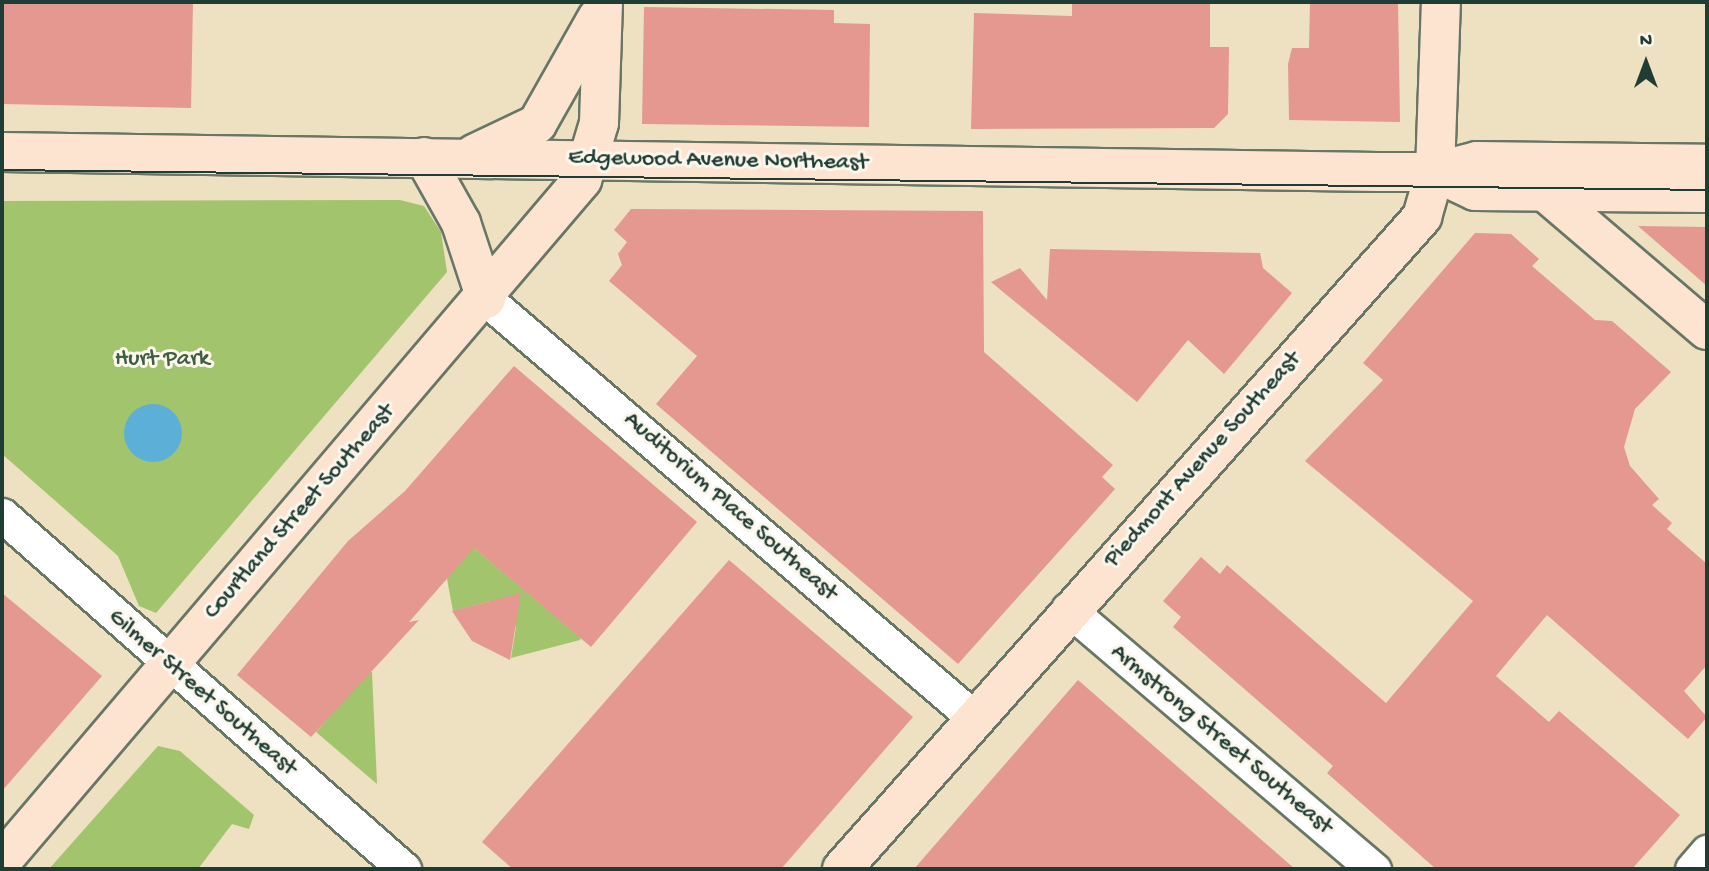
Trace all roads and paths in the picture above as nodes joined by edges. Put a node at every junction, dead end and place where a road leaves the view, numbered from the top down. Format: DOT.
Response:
graph roads {
  1 [pos="1441,2"];
  2 [pos="603,5"];
  3 [pos="2,152"];
  4 [pos="424,157"];
  5 [pos="466,158"];
  6 [pos="590,159"];
  7 [pos="1707,164"];
  8 [pos="1435,172"];
  9 [pos="1544,191"];
  10 [pos="1635,192"];
  11 [pos="1707,193"];
  12 [pos="1616,249"];
  13 [pos="486,299"];
  14 [pos="1707,330"];
  15 [pos="2,515"];
  16 [pos="1068,609"];
  17 [pos="167,662"];
  18 [pos="973,717"];
  19 [pos="1707,852"];
  20 [pos="2,861"];
  21 [pos="404,869"];
  22 [pos="842,869"];
  23 [pos="1374,869"];
  24 [pos="1692,869"];
  1 -- 8 [label="main road, Piedmont Avenue Southeast"];
  2 -- 5 [label="main road"];
  2 -- 6 [label="main road, Courtland Street Southeast"];
  3 -- 4 [label="main road, Edgewood Avenue Northeast"];
  4 -- 5 [label="main road, Edgewood Avenue Northeast"];
  4 -- 13 [label="main road"];
  5 -- 6 [label="main road, Edgewood Avenue Northeast"];
  6 -- 8 [label="main road, Edgewood Avenue Northeast"];
  6 -- 13 [label="main road, Courtland Street Southeast"];
  7 -- 8 [label="main road, Edgewood Avenue Northeast"];
  8 -- 9 [label="main road, Edgewood Avenue Northeast"];
  8 -- 16 [label="main road, Piedmont Avenue Southeast"];
  9 -- 10 [label="main road, Edgewood Avenue Northeast"];
  9 -- 12 [label="main road"];
  10 -- 11 [label="main road, Edgewood Avenue Northeast"];
  10 -- 12 [label="main road"];
  12 -- 14 [label="main road"];
  13 -- 17 [label="main road, Courtland Street Southeast"];
  13 -- 18 [label="street, Auditorium Place Southeast"];
  15 -- 17 [label="street, Gilmer Street Southeast"];
  16 -- 18 [label="main road, Piedmont Avenue Southeast"];
  16 -- 23 [label="street, Armstrong Street Southeast"];
  17 -- 20 [label="main road, Courtland Street Southeast"];
  17 -- 21 [label="street, Gilmer Street Southeast"];
  18 -- 22 [label="main road, Piedmont Avenue Southeast"];
  19 -- 24 [label="street"];
}
